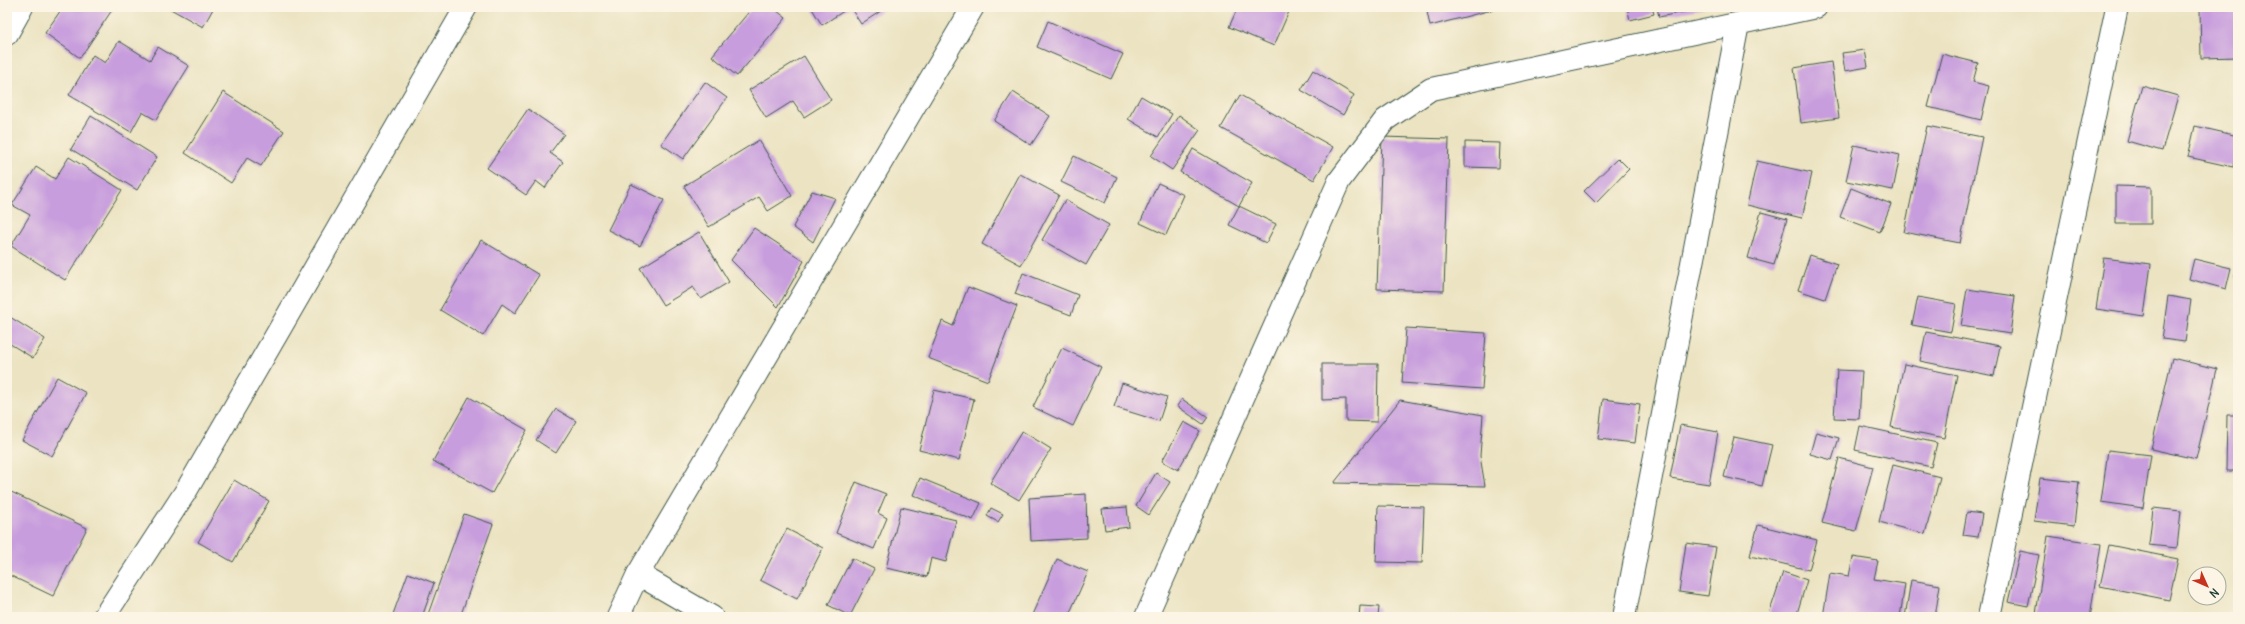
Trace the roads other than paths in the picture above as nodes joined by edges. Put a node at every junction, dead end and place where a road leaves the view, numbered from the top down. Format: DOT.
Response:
graph roads {
  1 [pos="22,7"];
  2 [pos="466,7"];
  3 [pos="973,7"];
  4 [pos="1816,7"];
  5 [pos="2117,7"];
  6 [pos="1738,24"];
  7 [pos="7,34"];
  8 [pos="638,574"];
  9 [pos="104,617"];
  10 [pos="618,617"];
  11 [pos="712,617"];
  12 [pos="1146,617"];
  13 [pos="1624,617"];
  14 [pos="1989,617"];
  1 -- 7 [label="street"];
  2 -- 9 [label="street"];
  3 -- 8 [label="street"];
  4 -- 6 [label="street"];
  5 -- 14 [label="street"];
  6 -- 12 [label="street"];
  6 -- 13 [label="street"];
  8 -- 10 [label="street"];
  8 -- 11 [label="street"];
}
